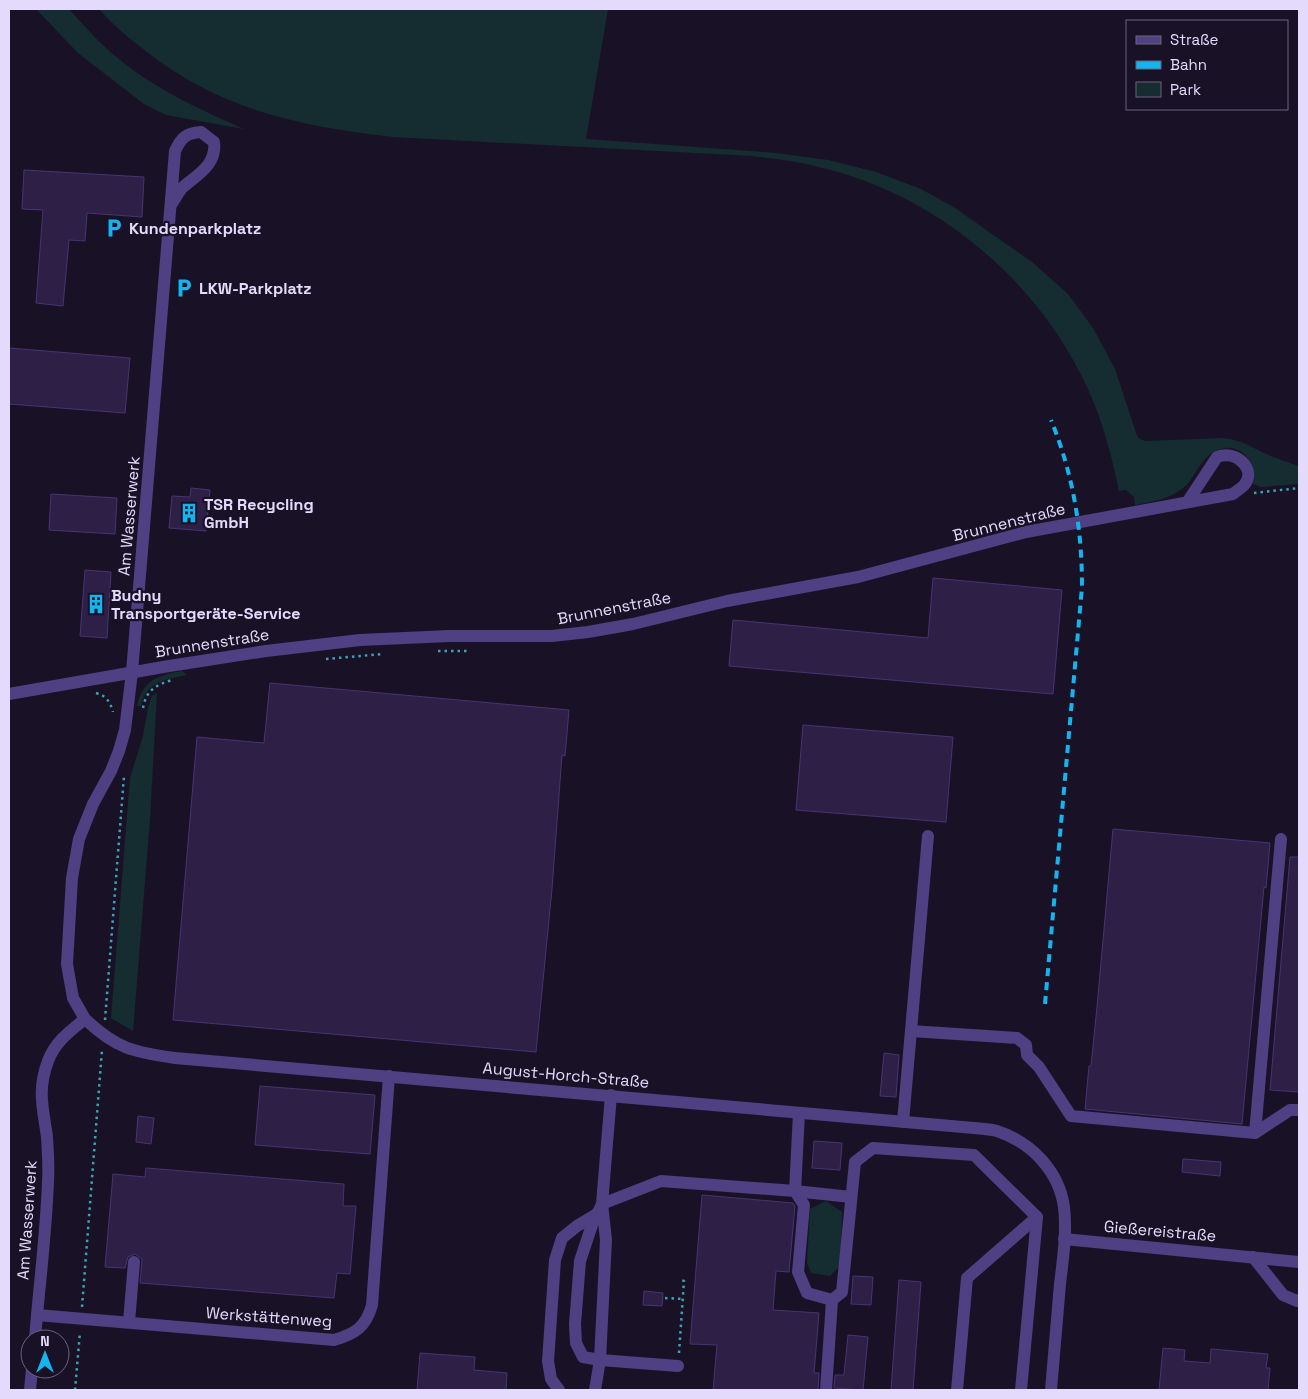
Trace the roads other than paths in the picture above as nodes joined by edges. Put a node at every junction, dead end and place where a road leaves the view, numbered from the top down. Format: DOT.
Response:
graph roads {
  1 [pos="172,205"];
  2 [pos="1188,501"];
  3 [pos="132,672"];
  4 [pos="9,694"];
  5 [pos="928,836"];
  6 [pos="1282,839"];
  7 [pos="85,1018"];
  8 [pos="911,1031"];
  9 [pos="389,1076"];
  10 [pos="612,1096"];
  11 [pos="1299,1110"];
  12 [pos="799,1113"];
  13 [pos="904,1122"];
  14 [pos="1255,1133"];
  15 [pos="795,1191"];
  16 [pos="851,1197"];
  17 [pos="597,1214"];
  18 [pos="1037,1217"];
  19 [pos="1064,1239"];
  20 [pos="606,1240"];
  21 [pos="1253,1257"];
  22 [pos="134,1262"];
  23 [pos="1299,1262"];
  24 [pos="832,1300"];
  25 [pos="1299,1300"];
  26 [pos="36,1315"];
  27 [pos="129,1322"];
  28 [pos="35,1329"];
  29 [pos="600,1360"];
  30 [pos="678,1366"];
  31 [pos="559,1390"];
  32 [pos="595,1390"];
  33 [pos="826,1390"];
  34 [pos="958,1390"];
  35 [pos="1021,1390"];
  36 [pos="1051,1390"];
  1 -- 1 [label="street, Am Wasserwerk"];
  1 -- 3 [label="street, Am Wasserwerk"];
  2 -- 2 [label="street, Brunnenstraße"];
  2 -- 3 [label="street, Brunnenstraße"];
  3 -- 4 [label="street, Brunnenstraße"];
  3 -- 7 [label="street, Am Wasserwerk"];
  5 -- 8 [label="street"];
  6 -- 14 [label="street"];
  7 -- 9 [label="street, August-Horch-Straße"];
  7 -- 26 [label="street, Am Wasserwerk"];
  8 -- 13 [label="street"];
  8 -- 14 [label="street"];
  9 -- 10 [label="street, August-Horch-Straße"];
  9 -- 27 [label="street, Werkstättenweg"];
  10 -- 12 [label="street, August-Horch-Straße"];
  10 -- 17 [label="street"];
  11 -- 14 [label="street"];
  12 -- 13 [label="street, August-Horch-Straße"];
  12 -- 15 [label="street"];
  13 -- 19 [label="street, August-Horch-Straße"];
  15 -- 16 [label="street"];
  15 -- 17 [label="street"];
  15 -- 24 [label="street"];
  16 -- 18 [label="street"];
  16 -- 24 [label="street"];
  17 -- 20 [label="street"];
  17 -- 20 [label="street"];
  17 -- 29 [label="street"];
  17 -- 31 [label="street"];
  18 -- 34 [label="street"];
  18 -- 35 [label="street"];
  19 -- 21 [label="street, Gießereistraße"];
  19 -- 36 [label="street"];
  20 -- 29 [label="street"];
  21 -- 23 [label="street, Gießereistraße"];
  21 -- 25 [label="street"];
  22 -- 27 [label="street"];
  24 -- 33 [label="street"];
  26 -- 27 [label="street, Werkstättenweg"];
  26 -- 28 [label="street, Am Wasserwerk"];
  29 -- 30 [label="street"];
  29 -- 32 [label="street"];
}
